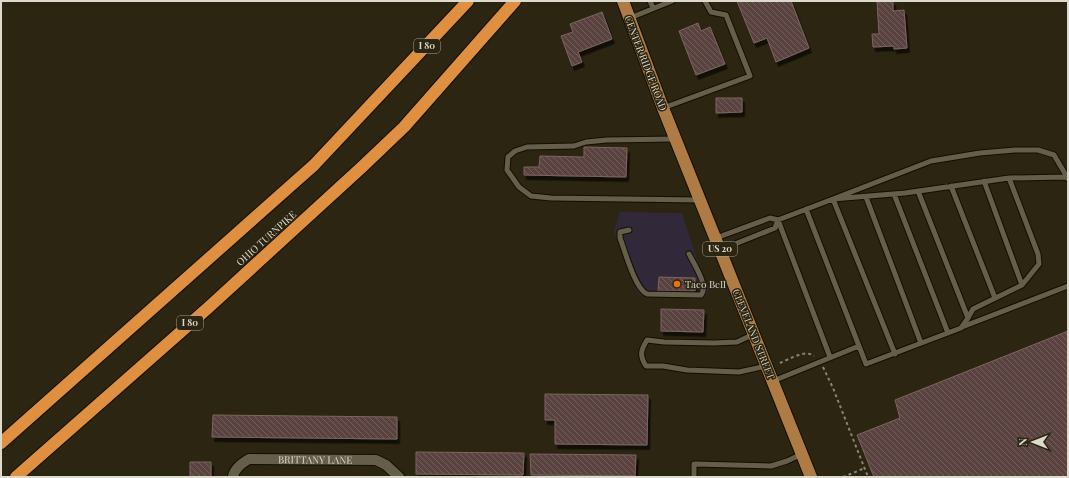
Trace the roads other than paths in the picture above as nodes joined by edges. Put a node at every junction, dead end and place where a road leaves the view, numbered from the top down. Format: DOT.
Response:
graph roads {
  1 [pos="468,1"];
  2 [pos="515,1"];
  3 [pos="623,1"];
  4 [pos="650,1"];
  5 [pos="672,1"];
  6 [pos="705,1"];
  7 [pos="653,8"];
  8 [pos="629,18"];
  9 [pos="663,108"];
  10 [pos="670,124"];
  11 [pos="676,138"];
  12 [pos="1009,178"];
  13 [pos="1067,178"];
  14 [pos="984,181"];
  15 [pos="951,186"];
  16 [pos="918,191"];
  17 [pos="894,194"];
  18 [pos="866,197"];
  19 [pos="833,199"];
  20 [pos="700,200"];
  21 [pos="806,209"];
  22 [pos="778,220"];
  23 [pos="629,230"];
  24 [pos="716,238"];
  25 [pos="720,250"];
  26 [pos="689,254"];
  27 [pos="1022,285"];
  28 [pos="1068,286"];
  29 [pos="994,298"];
  30 [pos="968,318"];
  31 [pos="961,328"];
  32 [pos="948,333"];
  33 [pos="754,334"];
  34 [pos="921,343"];
  35 [pos="859,346"];
  36 [pos="895,354"];
  37 [pos="830,357"];
  38 [pos="767,366"];
  39 [pos="773,381"];
  40 [pos="1,443"];
  41 [pos="802,454"];
  42 [pos="16,477"];
  43 [pos="233,477"];
  44 [pos="399,477"];
  45 [pos="694,477"];
  46 [pos="811,477"];
  1 -- 40 [label="highway, I 80"];
  2 -- 42 [label="highway, OHIO TURNPIKE / I 80"];
  3 -- 8 [label="main road, CENTER RIDGE ROAD / US 20"];
  4 -- 7 [label="lane"];
  5 -- 7 [label="lane"];
  6 -- 9 [label="lane"];
  7 -- 8 [label="lane"];
  8 -- 9 [label="main road, CENTER RIDGE ROAD / US 20"];
  9 -- 10 [label="main road, CENTER RIDGE ROAD / US 20"];
  10 -- 11 [label="main road, CLEVELAND STREET / US 20"];
  11 -- 20 [label="main road, CLEVELAND STREET / US 20"];
  11 -- 20 [label="lane"];
  12 -- 13 [label="lane"];
  12 -- 14 [label="lane"];
  12 -- 27 [label="lane"];
  13 -- 19 [label="lane"];
  14 -- 15 [label="lane"];
  14 -- 27 [label="lane"];
  15 -- 16 [label="lane"];
  15 -- 29 [label="lane"];
  16 -- 17 [label="lane"];
  16 -- 30 [label="lane"];
  17 -- 18 [label="lane"];
  17 -- 32 [label="lane"];
  18 -- 19 [label="lane"];
  18 -- 34 [label="lane"];
  19 -- 21 [label="lane"];
  19 -- 36 [label="lane"];
  20 -- 24 [label="main road, CLEVELAND STREET / US 20"];
  21 -- 22 [label="lane"];
  21 -- 35 [label="lane"];
  22 -- 24 [label="lane"];
  22 -- 25 [label="lane"];
  22 -- 37 [label="lane"];
  23 -- 26 [label="lane"];
  24 -- 25 [label="main road, CLEVELAND STREET / US 20"];
  25 -- 33 [label="main road, CLEVELAND STREET / US 20"];
  27 -- 29 [label="lane"];
  28 -- 31 [label="lane"];
  29 -- 30 [label="lane"];
  30 -- 31 [label="lane"];
  31 -- 32 [label="lane"];
  32 -- 34 [label="lane"];
  33 -- 38 [label="main road, CLEVELAND STREET / US 20"];
  33 -- 38 [label="lane"];
  34 -- 36 [label="lane"];
  35 -- 36 [label="lane"];
  35 -- 37 [label="lane"];
  37 -- 39 [label="lane"];
  38 -- 39 [label="main road, CLEVELAND STREET / US 20"];
  39 -- 41 [label="main road, CLEVELAND STREET / US 20"];
  41 -- 45 [label="lane"];
  41 -- 46 [label="main road, CLEVELAND STREET / US 20"];
  43 -- 44 [label="street, BRITTANY LANE"];
}
